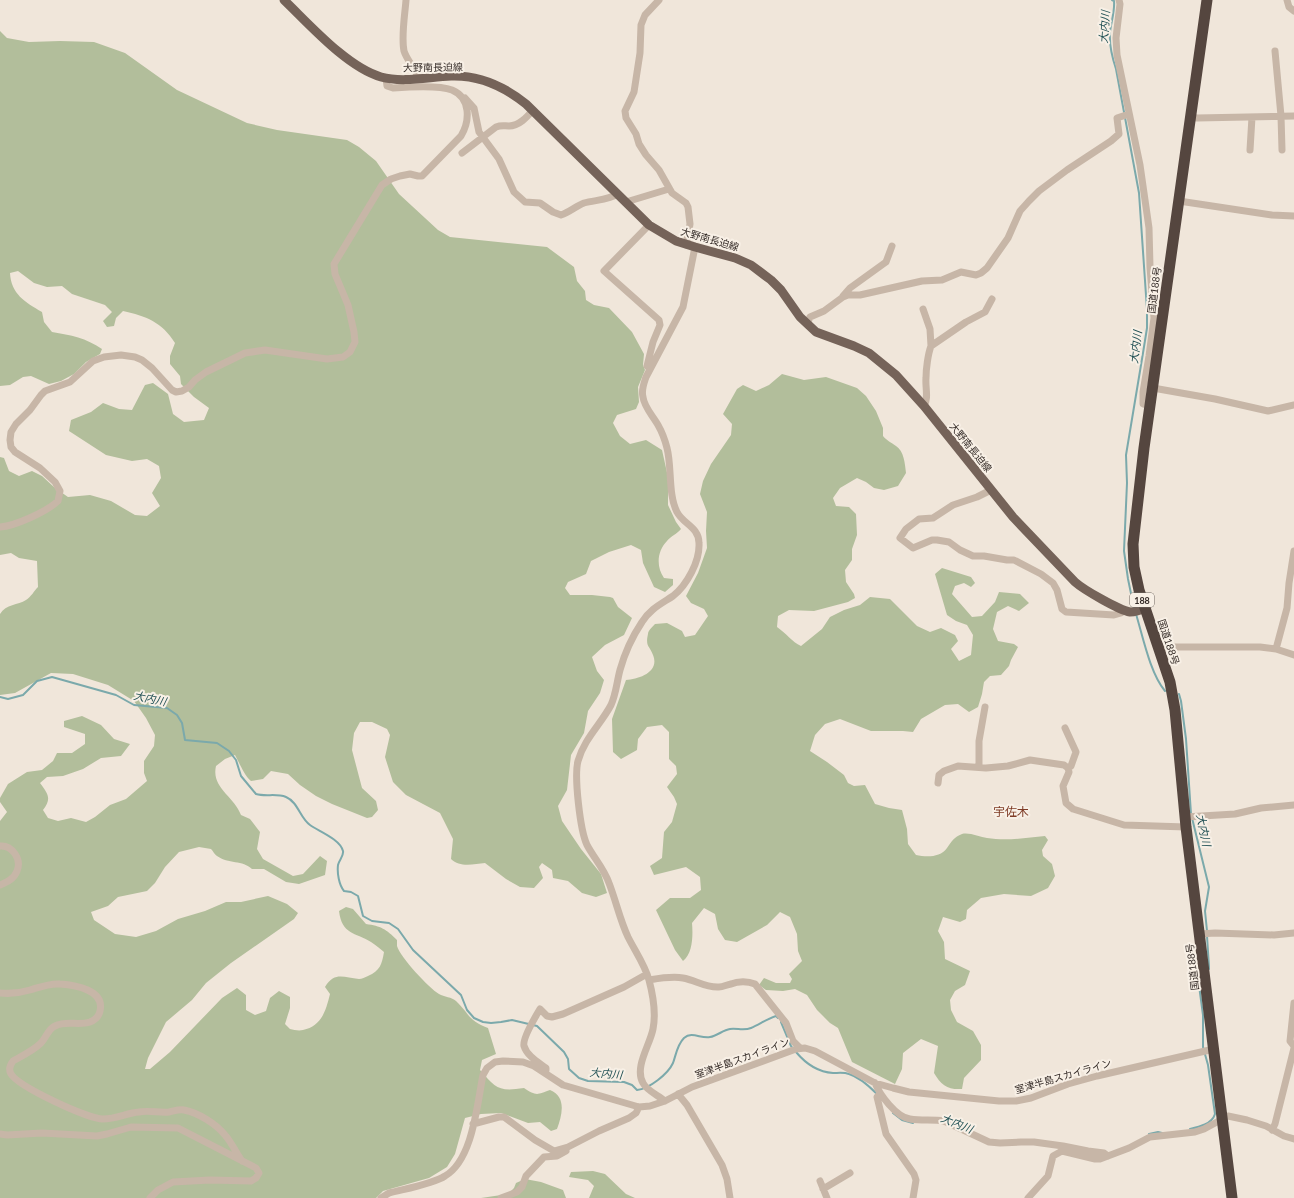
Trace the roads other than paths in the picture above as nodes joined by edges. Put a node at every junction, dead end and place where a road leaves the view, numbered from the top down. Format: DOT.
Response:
graph roads {
  1 [pos="284,0"];
  2 [pos="406,0"];
  3 [pos="659,0"];
  4 [pos="1119,0"];
  5 [pos="1125,0"];
  6 [pos="1208,0"];
  7 [pos="1287,0"];
  8 [pos="1294,11"];
  9 [pos="1117,28"];
  10 [pos="1275,51"];
  11 [pos="386,78"];
  12 [pos="418,79"];
  13 [pos="459,96"];
  14 [pos="533,110"];
  15 [pos="1126,115"];
  16 [pos="1282,116"];
  17 [pos="1294,116"];
  18 [pos="1191,117"];
  19 [pos="1252,117"];
  20 [pos="484,138"];
  21 [pos="1250,150"];
  22 [pos="1282,150"];
  23 [pos="462,153"];
  24 [pos="669,189"];
  25 [pos="617,194"];
  26 [pos="1179,201"];
  27 [pos="626,202"];
  28 [pos="1294,216"];
  29 [pos="649,225"];
  30 [pos="690,246"];
  31 [pos="892,246"];
  32 [pos="843,297"];
  33 [pos="992,300"];
  34 [pos="923,309"];
  35 [pos="807,324"];
  36 [pos="931,346"];
  37 [pos="650,369"];
  38 [pos="1153,388"];
  39 [pos="1294,405"];
  40 [pos="924,406"];
  41 [pos="1150,406"];
  42 [pos="991,490"];
  43 [pos="0,527"];
  44 [pos="1294,551"];
  45 [pos="1135,610"];
  46 [pos="1159,649"];
  47 [pos="1276,649"];
  48 [pos="1294,656"];
  49 [pos="986,707"];
  50 [pos="1065,728"];
  51 [pos="979,767"];
  52 [pos="1068,768"];
  53 [pos="938,783"];
  54 [pos="1294,805"];
  55 [pos="1186,822"];
  56 [pos="0,846"];
  57 [pos="0,885"];
  58 [pos="1294,933"];
  59 [pos="1200,934"];
  60 [pos="648,977"];
  61 [pos="0,993"];
  62 [pos="1294,1003"];
  63 [pos="1294,1047"];
  64 [pos="800,1048"];
  65 [pos="1214,1048"];
  66 [pos="546,1073"];
  67 [pos="875,1082"];
  68 [pos="678,1094"];
  69 [pos="878,1094"];
  70 [pos="665,1100"];
  71 [pos="639,1107"];
  72 [pos="1223,1118"];
  73 [pos="473,1124"];
  74 [pos="1272,1130"];
  75 [pos="0,1134"];
  76 [pos="1294,1139"];
  77 [pos="568,1147"];
  78 [pos="1063,1148"];
  79 [pos="242,1161"];
  80 [pos="850,1173"];
  81 [pos="820,1181"];
  82 [pos="823,1189"];
  83 [pos="150,1198"];
  84 [pos="381,1198"];
  85 [pos="501,1198"];
  86 [pos="730,1198"];
  87 [pos="826,1198"];
  88 [pos="913,1198"];
  89 [pos="1028,1198"];
  90 [pos="1232,1198"];
  1 -- 11 [label="main road, 大野南長迫線"];
  2 -- 12 [label="street"];
  3 -- 24 [label="street"];
  4 -- 9 [label="street"];
  5 -- 9 [label="street"];
  6 -- 18 [label="highway, 国道188号 / 188"];
  7 -- 8 [label="street"];
  9 -- 15 [label="street"];
  10 -- 16 [label="street"];
  11 -- 12 [label="main road, 大野南長迫線"];
  11 -- 13 [label="street"];
  12 -- 14 [label="main road, 大野南長迫線"];
  13 -- 20 [label="street"];
  13 -- 43 [label="street"];
  14 -- 20 [label="street"];
  14 -- 25 [label="main road, 大野南長迫線"];
  15 -- 32 [label="street"];
  15 -- 41 [label="street"];
  16 -- 17 [label="street"];
  16 -- 19 [label="street"];
  16 -- 22 [label="street"];
  18 -- 19 [label="street"];
  18 -- 26 [label="highway, 国道188号 / 188"];
  19 -- 21 [label="street"];
  20 -- 23 [label="street"];
  20 -- 25 [label="street"];
  24 -- 27 [label="street"];
  24 -- 30 [label="street"];
  25 -- 27 [label="main road, 大野南長迫線"];
  26 -- 28 [label="street"];
  26 -- 38 [label="highway, 国道188号 / 188"];
  27 -- 29 [label="main road, 大野南長迫線"];
  29 -- 30 [label="main road, 大野南長迫線"];
  29 -- 37 [label="street"];
  30 -- 35 [label="main road, 大野南長迫線"];
  30 -- 37 [label="street"];
  31 -- 32 [label="street"];
  32 -- 35 [label="street"];
  33 -- 36 [label="street"];
  34 -- 36 [label="street"];
  35 -- 40 [label="main road, 大野南長迫線"];
  36 -- 40 [label="street"];
  37 -- 60 [label="street"];
  38 -- 39 [label="street"];
  38 -- 41 [label="highway, 国道188号 / 188"];
  40 -- 42 [label="main road, 大野南長迫線"];
  41 -- 45 [label="highway, 国道188号 / 188"];
  42 -- 45 [label="main road, 大野南長迫線"];
  42 -- 45 [label="street"];
  44 -- 47 [label="street"];
  45 -- 46 [label="highway, 国道188号 / 188"];
  46 -- 47 [label="street"];
  46 -- 55 [label="highway, 国道188号 / 188"];
  47 -- 48 [label="street"];
  49 -- 51 [label="street"];
  50 -- 52 [label="street"];
  51 -- 52 [label="street"];
  51 -- 53 [label="street"];
  52 -- 55 [label="street"];
  54 -- 55 [label="street"];
  55 -- 59 [label="highway, 国道188号 / 188"];
  56 -- 57 [label="street"];
  58 -- 59 [label="street"];
  59 -- 65 [label="highway, 国道188号 / 188"];
  60 -- 64 [label="street"];
  60 -- 66 [label="street"];
  60 -- 70 [label="street"];
  61 -- 79 [label="street"];
  62 -- 63 [label="street"];
  63 -- 74 [label="street"];
  64 -- 67 [label="street, 室津半島スカイライン"];
  64 -- 68 [label="street, 室津半島スカイライン"];
  65 -- 67 [label="street, 室津半島スカイライン"];
  65 -- 72 [label="highway, 国道188号 / 188"];
  66 -- 71 [label="street, 室津半島スカイライン"];
  66 -- 73 [label="street, 室津半島スカイライン"];
  67 -- 69 [label="street"];
  68 -- 70 [label="street, 室津半島スカイライン"];
  68 -- 86 [label="street"];
  69 -- 78 [label="street"];
  69 -- 88 [label="street"];
  70 -- 71 [label="street, 室津半島スカイライン"];
  71 -- 77 [label="street"];
  72 -- 74 [label="street"];
  72 -- 78 [label="street"];
  72 -- 90 [label="highway, 国道188号 / 188"];
  73 -- 77 [label="street"];
  73 -- 84 [label="street, 室津半島スカイライン"];
  74 -- 76 [label="street"];
  75 -- 79 [label="street"];
  77 -- 85 [label="street"];
  78 -- 89 [label="street"];
  79 -- 83 [label="street"];
  80 -- 82 [label="street"];
  81 -- 82 [label="street"];
  82 -- 87 [label="street"];
}
